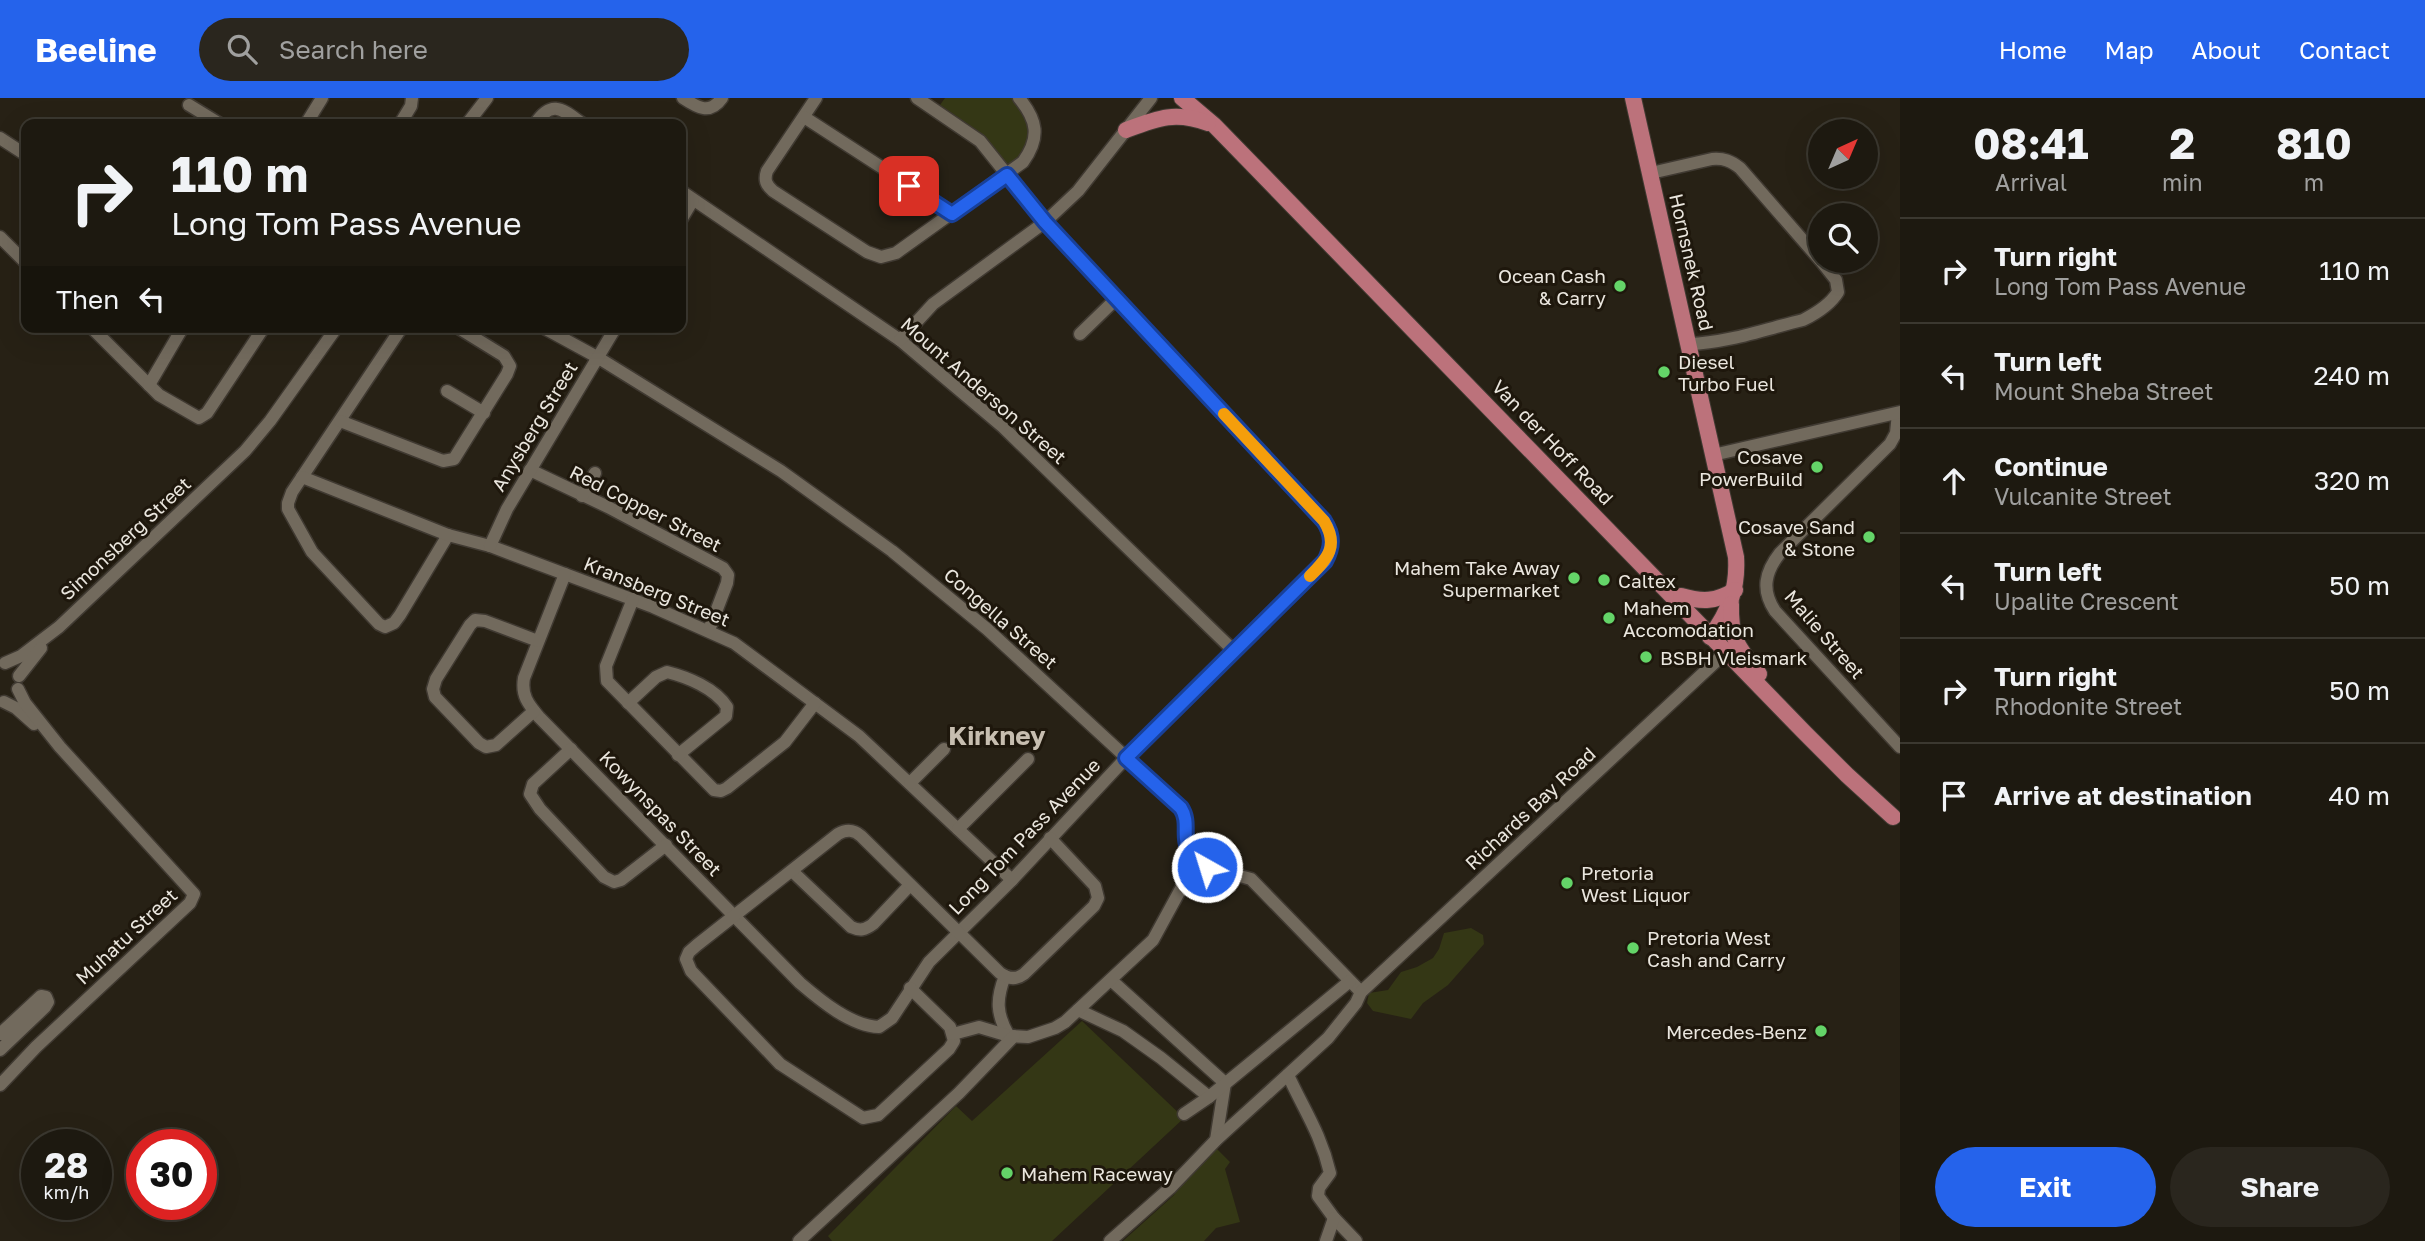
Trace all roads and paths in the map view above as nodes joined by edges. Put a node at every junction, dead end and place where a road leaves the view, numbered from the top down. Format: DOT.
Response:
graph roads {
  1 [pos="322,98"];
  2 [pos="412,98"];
  3 [pos="487,98"];
  4 [pos="683,98"];
  5 [pos="722,98"];
  6 [pos="816,98"];
  7 [pos="918,98"];
  8 [pos="1019,98"];
  9 [pos="1151,98"];
  10 [pos="1182,98"];
  11 [pos="1195,98"];
  12 [pos="1633,98"];
  13 [pos="189,105"];
  14 [pos="804,117"];
  15 [pos="212,119"];
  16 [pos="309,119"];
  17 [pos="403,119"];
  18 [pos="471,119"];
  19 [pos="539,119"];
  20 [pos="575,119"];
  21 [pos="1214,125"];
  22 [pos="1126,130"];
  23 [pos="0,138"];
  24 [pos="21,152"];
  25 [pos="1651,173"];
  26 [pos="1007,175"];
  27 [pos="686,195"];
  28 [pos="693,200"];
  29 [pos="686,212"];
  30 [pos="952,214"];
  31 [pos="1045,222"];
  32 [pos="0,237"];
  33 [pos="1808,246"];
  34 [pos="21,258"];
  35 [pos="1830,273"];
  36 [pos="1116,298"];
  37 [pos="97,333"];
  38 [pos="179,333"];
  39 [pos="260,333"];
  40 [pos="325,333"];
  41 [pos="333,333"];
  42 [pos="398,333"];
  43 [pos="467,333"];
  44 [pos="556,333"];
  45 [pos="611,333"];
  46 [pos="1080,334"];
  47 [pos="900,340"];
  48 [pos="1689,344"];
  49 [pos="597,357"];
  50 [pos="149,385"];
  51 [pos="447,391"];
  52 [pos="484,412"];
  53 [pos="1899,413"];
  54 [pos="340,421"];
  55 [pos="262,430"];
  56 [pos="1713,455"];
  57 [pos="530,470"];
  58 [pos="595,473"];
  59 [pos="302,477"];
  60 [pos="582,496"];
  61 [pos="449,535"];
  62 [pos="490,546"];
  63 [pos="565,574"];
  64 [pos="1733,595"];
  65 [pos="1681,596"];
  66 [pos="633,599"];
  67 [pos="60,626"];
  68 [pos="709,630"];
  69 [pos="1713,633"];
  70 [pos="538,641"];
  71 [pos="1234,651"];
  72 [pos="1726,652"];
  73 [pos="2,662"];
  74 [pos="1762,678"];
  75 [pos="19,682"];
  76 [pos="2,702"];
  77 [pos="816,703"];
  78 [pos="628,704"];
  79 [pos="534,711"];
  80 [pos="60,747"];
  81 [pos="1900,747"];
  82 [pos="571,749"];
  83 [pos="944,749"];
  84 [pos="678,755"];
  85 [pos="1126,758"];
  86 [pos="1028,760"];
  87 [pos="911,783"];
  88 [pos="1897,820"];
  89 [pos="958,829"];
  90 [pos="1051,838"];
  91 [pos="666,845"];
  92 [pos="1196,861"];
  93 [pos="792,871"];
  94 [pos="1012,880"];
  95 [pos="910,884"];
  96 [pos="734,915"];
  97 [pos="959,932"];
  98 [pos="1005,976"];
  99 [pos="1111,980"];
  100 [pos="1350,981"];
  101 [pos="911,988"];
  102 [pos="1361,992"];
  103 [pos="997,1007"];
  104 [pos="1078,1010"];
  105 [pos="879,1027"];
  106 [pos="979,1027"];
  107 [pos="0,1034"];
  108 [pos="953,1034"];
  109 [pos="1011,1036"];
  110 [pos="0,1051"];
  111 [pos="1288,1075"];
  112 [pos="1225,1083"];
  113 [pos="0,1085"];
  114 [pos="1209,1097"];
  115 [pos="1184,1114"];
  116 [pos="1216,1140"];
  117 [pos="1334,1218"];
  118 [pos="799,1241"];
  119 [pos="1110,1241"];
  120 [pos="1326,1241"];
  121 [pos="1356,1241"];
  1 -- 16 [label="street"];
  2 -- 17 [label="street"];
  3 -- 18 [label="street"];
  4 -- 5 [label="street"];
  6 -- 14 [label="street"];
  7 -- 26 [label="street"];
  8 -- 26 [label="street"];
  9 -- 22 [label="street"];
  10 -- 21 [label="main road, Van der Hoff Road"];
  11 -- 65 [label="main road, Van der Hoff Road"];
  12 -- 25 [label="main road, Hornsnek Road"];
  13 -- 15 [label="street"];
  14 -- 30 [label="street"];
  14 -- 30 [label="street"];
  19 -- 20 [label="street"];
  21 -- 22 [label="main road"];
  21 -- 69 [label="main road, Van der Hoff Road"];
  22 -- 31 [label="street"];
  23 -- 24 [label="street"];
  25 -- 33 [label="street"];
  25 -- 48 [label="main road, Hornsnek Road"];
  26 -- 30 [label="street"];
  26 -- 31 [label="street"];
  27 -- 28 [label="street, Mount Anderson Street"];
  28 -- 29 [label="street"];
  28 -- 47 [label="street, Mount Anderson Street"];
  31 -- 36 [label="street"];
  31 -- 47 [label="street"];
  32 -- 34 [label="street"];
  35 -- 48 [label="street"];
  36 -- 46 [label="street"];
  36 -- 71 [label="street, Long Tom Pass Avenue"];
  37 -- 50 [label="street"];
  38 -- 50 [label="street"];
  39 -- 50 [label="street"];
  40 -- 55 [label="street, Simonsberg Street"];
  41 -- 55 [label="street, Simonsberg Street"];
  42 -- 54 [label="street"];
  43 -- 52 [label="street"];
  44 -- 49 [label="street, Congella Street"];
  45 -- 49 [label="street, Anysberg Street"];
  47 -- 71 [label="street, Mount Anderson Street"];
  48 -- 56 [label="main road, Hornsnek Road"];
  49 -- 57 [label="street, Anysberg Street"];
  49 -- 85 [label="street, Congella Street"];
  51 -- 52 [label="street"];
  52 -- 54 [label="street"];
  53 -- 56 [label="street"];
  53 -- 81 [label="street, Malie Street"];
  54 -- 59 [label="street"];
  55 -- 67 [label="street, Simonsberg Street"];
  56 -- 64 [label="main road, Hornsnek Road"];
  57 -- 60 [label="street, Red Copper Street"];
  57 -- 62 [label="street, Anysberg Street"];
  58 -- 60 [label="street"];
  59 -- 61 [label="street, Kransberg Street"];
  59 -- 61 [label="street"];
  60 -- 68 [label="street, Red Copper Street"];
  61 -- 62 [label="street, Kransberg Street"];
  62 -- 63 [label="street, Kransberg Street"];
  63 -- 66 [label="street, Kransberg Street"];
  63 -- 70 [label="street, Kowynspas Street"];
  64 -- 65 [label="main road"];
  64 -- 69 [label="main road, Hornsnek Road"];
  64 -- 74 [label="main road"];
  65 -- 69 [label="main road, Van der Hoff Road"];
  66 -- 68 [label="street, Kransberg Street"];
  66 -- 78 [label="street"];
  67 -- 73 [label="street, Simonsberg Street"];
  67 -- 75 [label="street"];
  68 -- 77 [label="street, Kransberg Street"];
  69 -- 72 [label="main road, Van der Hoff Road"];
  69 -- 74 [label="main road, Van der Hoff Road"];
  70 -- 79 [label="street, Kowynspas Street"];
  70 -- 79 [label="street"];
  71 -- 85 [label="street, Long Tom Pass Avenue"];
  72 -- 88 [label="main road, Van der Hoff Road"];
  72 -- 102 [label="street, Richards Bay Road"];
  73 -- 75 [label="street"];
  74 -- 88 [label="main road, Van der Hoff Road"];
  75 -- 76 [label="street"];
  75 -- 80 [label="street"];
  76 -- 80 [label="street"];
  77 -- 84 [label="street"];
  77 -- 87 [label="street, Kransberg Street"];
  78 -- 84 [label="street"];
  78 -- 84 [label="street"];
  79 -- 82 [label="street, Kowynspas Street"];
  80 -- 113 [label="street, Muhatu Street"];
  82 -- 91 [label="street, Kowynspas Street"];
  82 -- 91 [label="street"];
  83 -- 87 [label="street"];
  85 -- 90 [label="street, Long Tom Pass Avenue"];
  85 -- 92 [label="street, Congella Street"];
  86 -- 89 [label="street"];
  87 -- 89 [label="street, Kransberg Street"];
  89 -- 94 [label="street, Kransberg Street"];
  90 -- 94 [label="street, Long Tom Pass Avenue"];
  90 -- 98 [label="street"];
  91 -- 96 [label="street, Kowynspas Street"];
  92 -- 99 [label="street"];
  92 -- 100 [label="street"];
  93 -- 95 [label="street"];
  93 -- 95 [label="street"];
  93 -- 96 [label="street"];
  94 -- 97 [label="street, Long Tom Pass Avenue"];
  95 -- 97 [label="street"];
  96 -- 105 [label="street, Kowynspas Street"];
  96 -- 108 [label="street"];
  97 -- 98 [label="street"];
  97 -- 101 [label="street, Long Tom Pass Avenue"];
  98 -- 103 [label="street"];
  99 -- 104 [label="street"];
  99 -- 112 [label="street"];
  100 -- 102 [label="street"];
  100 -- 112 [label="street"];
  101 -- 105 [label="street, Long Tom Pass Avenue"];
  101 -- 108 [label="street"];
  102 -- 111 [label="street, Richards Bay Road"];
  103 -- 106 [label="street"];
  103 -- 109 [label="street"];
  104 -- 109 [label="street"];
  104 -- 114 [label="street"];
  106 -- 108 [label="street"];
  106 -- 109 [label="street"];
  107 -- 110 [label="street"];
  109 -- 118 [label="street"];
  111 -- 116 [label="street, Richards Bay Road"];
  111 -- 117 [label="street"];
  112 -- 114 [label="street"];
  112 -- 116 [label="street"];
  114 -- 115 [label="street"];
  116 -- 119 [label="street, Richards Bay Road"];
  117 -- 120 [label="street"];
  117 -- 121 [label="street"];
}
